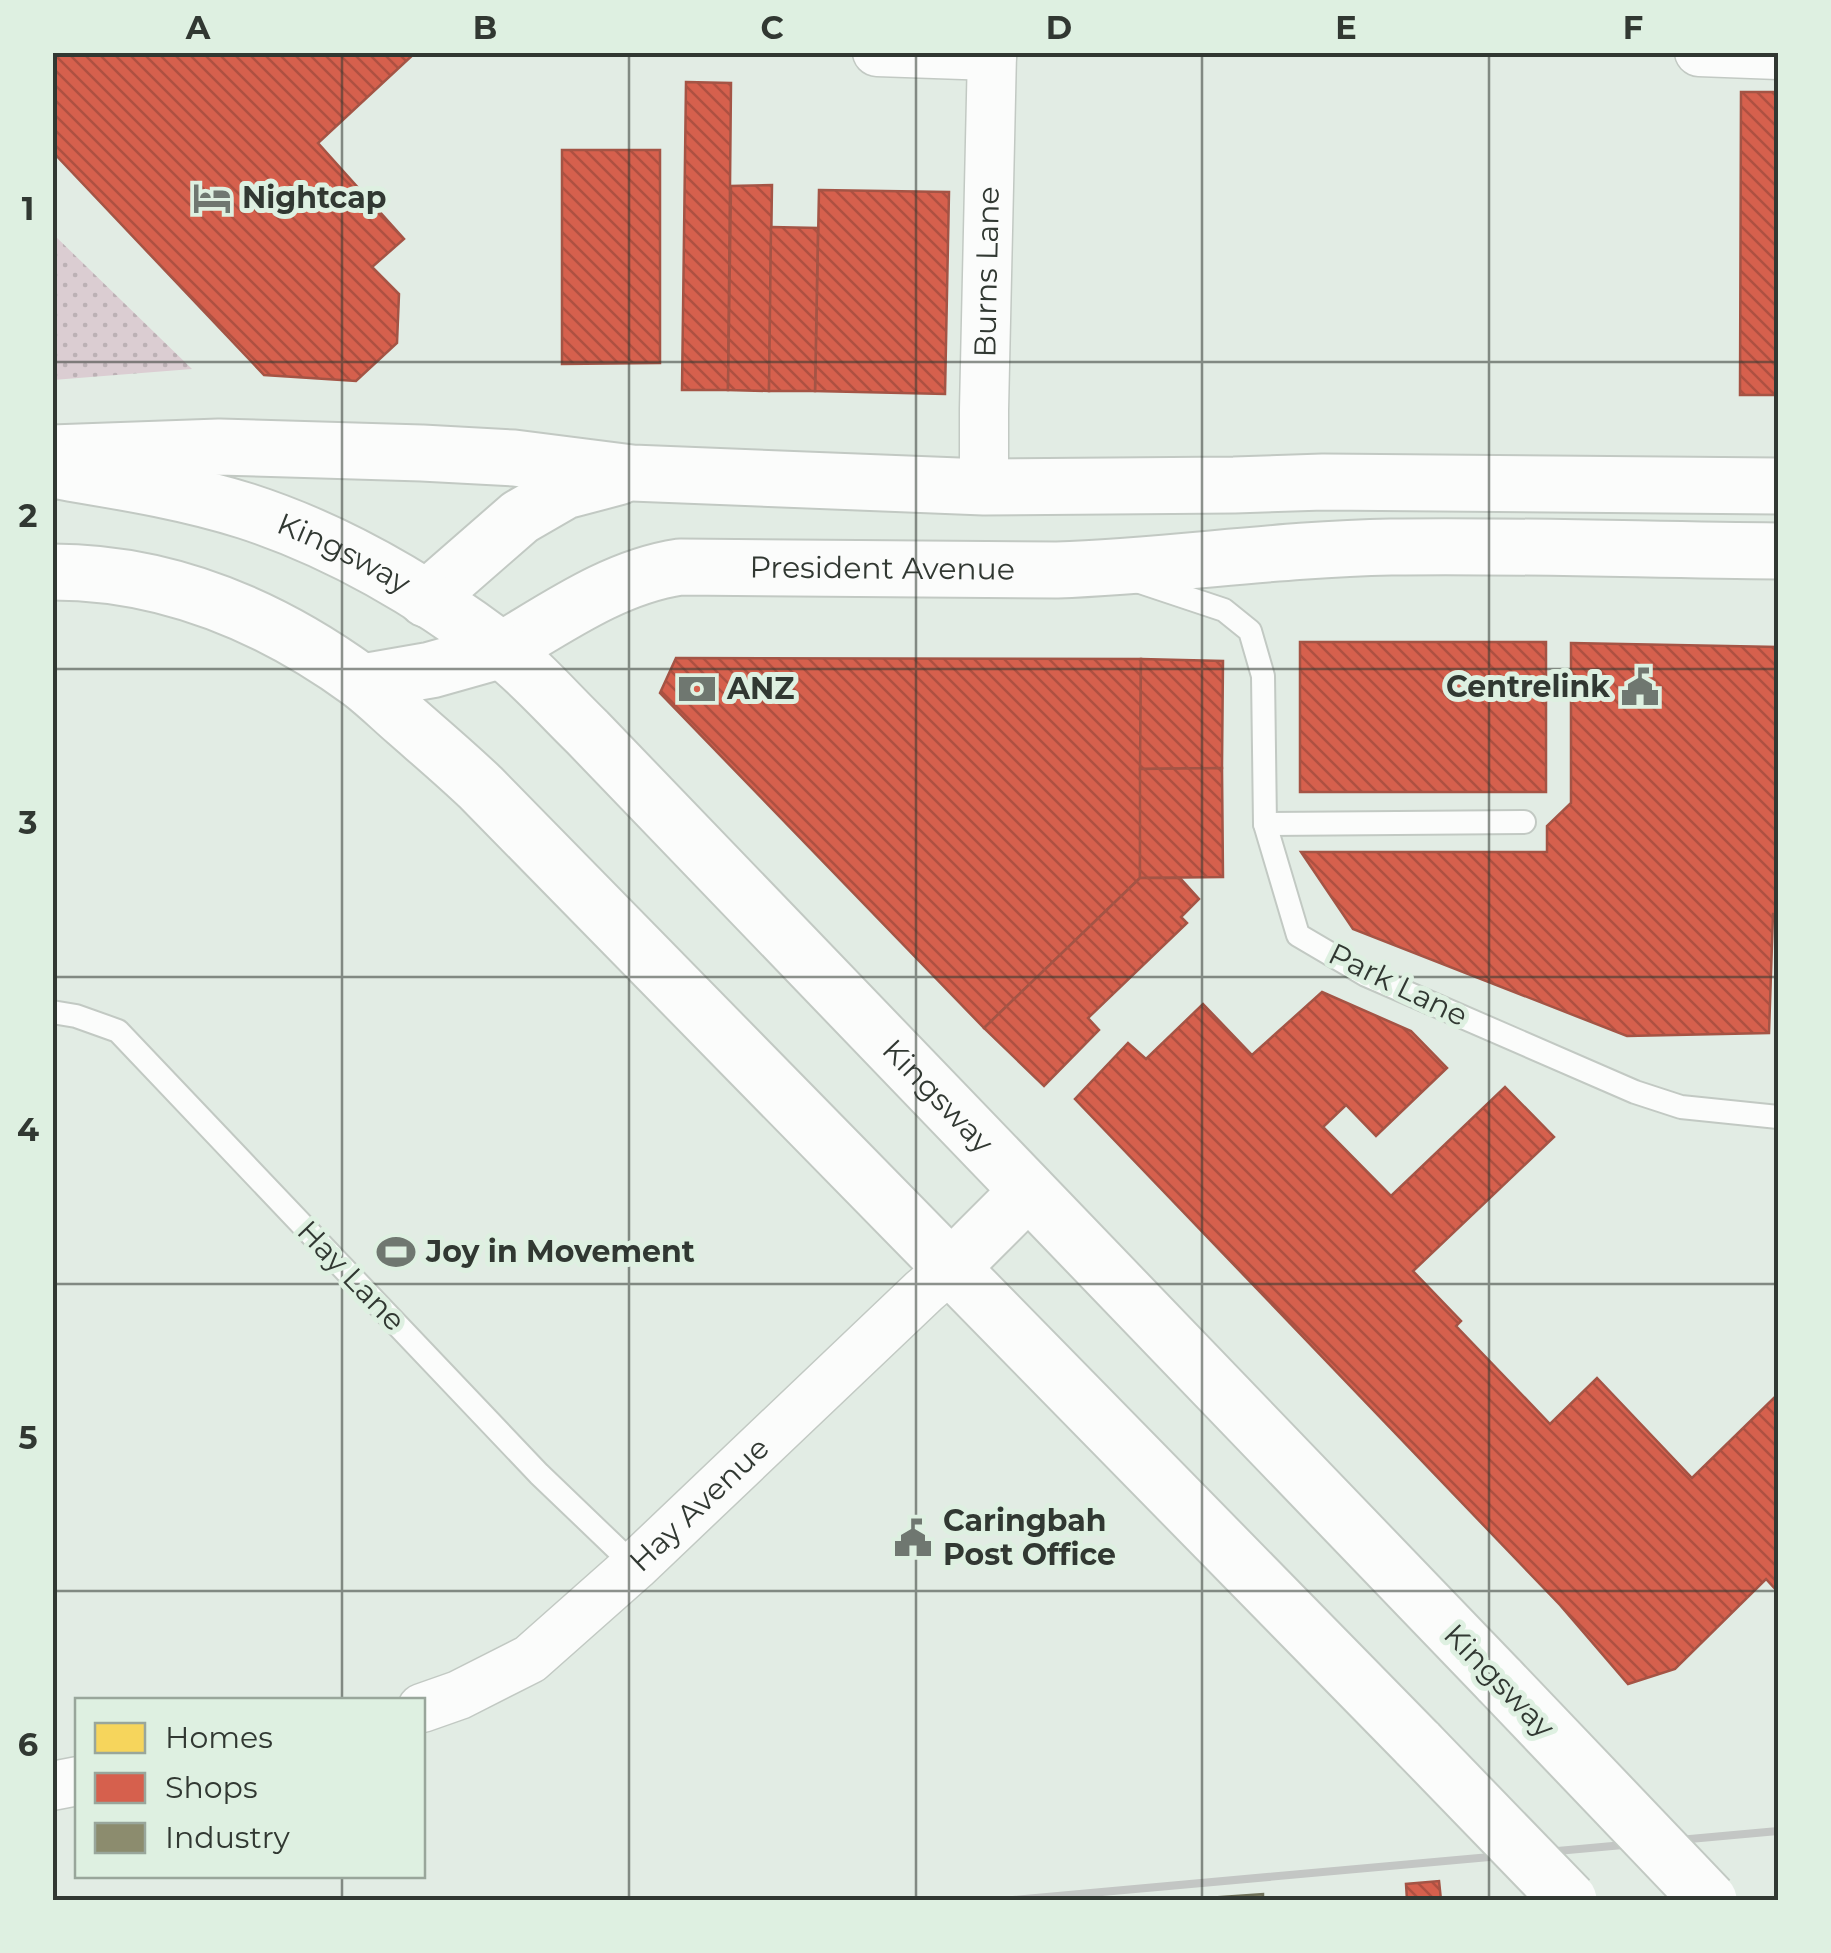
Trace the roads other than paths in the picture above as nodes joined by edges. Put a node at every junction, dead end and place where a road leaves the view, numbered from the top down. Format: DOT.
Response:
graph roads {
  1 [pos="877,52"];
  2 [pos="1711,53"];
  3 [pos="992,54"];
  4 [pos="1778,55"];
  5 [pos="52,453"];
  6 [pos="52,470"];
  7 [pos="632,474"];
  8 [pos="1778,486"];
  9 [pos="984,487"];
  10 [pos="1778,551"];
  11 [pos="980,568"];
  12 [pos="1100,568"];
  13 [pos="52,572"];
  14 [pos="426,599"];
  15 [pos="502,650"];
  16 [pos="362,682"];
  17 [pos="1524,822"];
  18 [pos="1265,824"];
  19 [pos="52,1012"];
  20 [pos="1778,1116"];
  21 [pos="1028,1191"];
  22 [pos="952,1268"];
  23 [pos="635,1566"];
  24 [pos="425,1707"];
  25 [pos="1569,1900"];
  26 [pos="1709,1900"];
  1 -- 3 [label="street, Burns Lane"];
  2 -- 4 [label="street"];
  3 -- 9 [label="street, Burns Lane"];
  5 -- 7 [label="main road"];
  6 -- 14 [label="main road, Kingsway"];
  7 -- 9 [label="main road"];
  7 -- 14 [label="main road"];
  8 -- 9 [label="main road"];
  9 -- 11 [label="main road"];
  10 -- 12 [label="main road, President Avenue"];
  11 -- 12 [label="main road, President Avenue"];
  11 -- 15 [label="main road, President Avenue"];
  12 -- 18 [label="lane, Park Lane"];
  13 -- 16 [label="main road"];
  14 -- 15 [label="main road, Kingsway"];
  14 -- 16 [label="main road"];
  15 -- 16 [label="main road, President Avenue"];
  15 -- 21 [label="main road, Kingsway"];
  16 -- 22 [label="main road"];
  17 -- 18 [label="lane"];
  18 -- 20 [label="lane, Park Lane"];
  19 -- 23 [label="lane, Hay Lane"];
  21 -- 22 [label="main road"];
  21 -- 26 [label="main road, Kingsway, bridge"];
  22 -- 23 [label="street, Hay Avenue"];
  22 -- 25 [label="main road, bridge"];
  23 -- 24 [label="street, Hay Avenue"];
}
